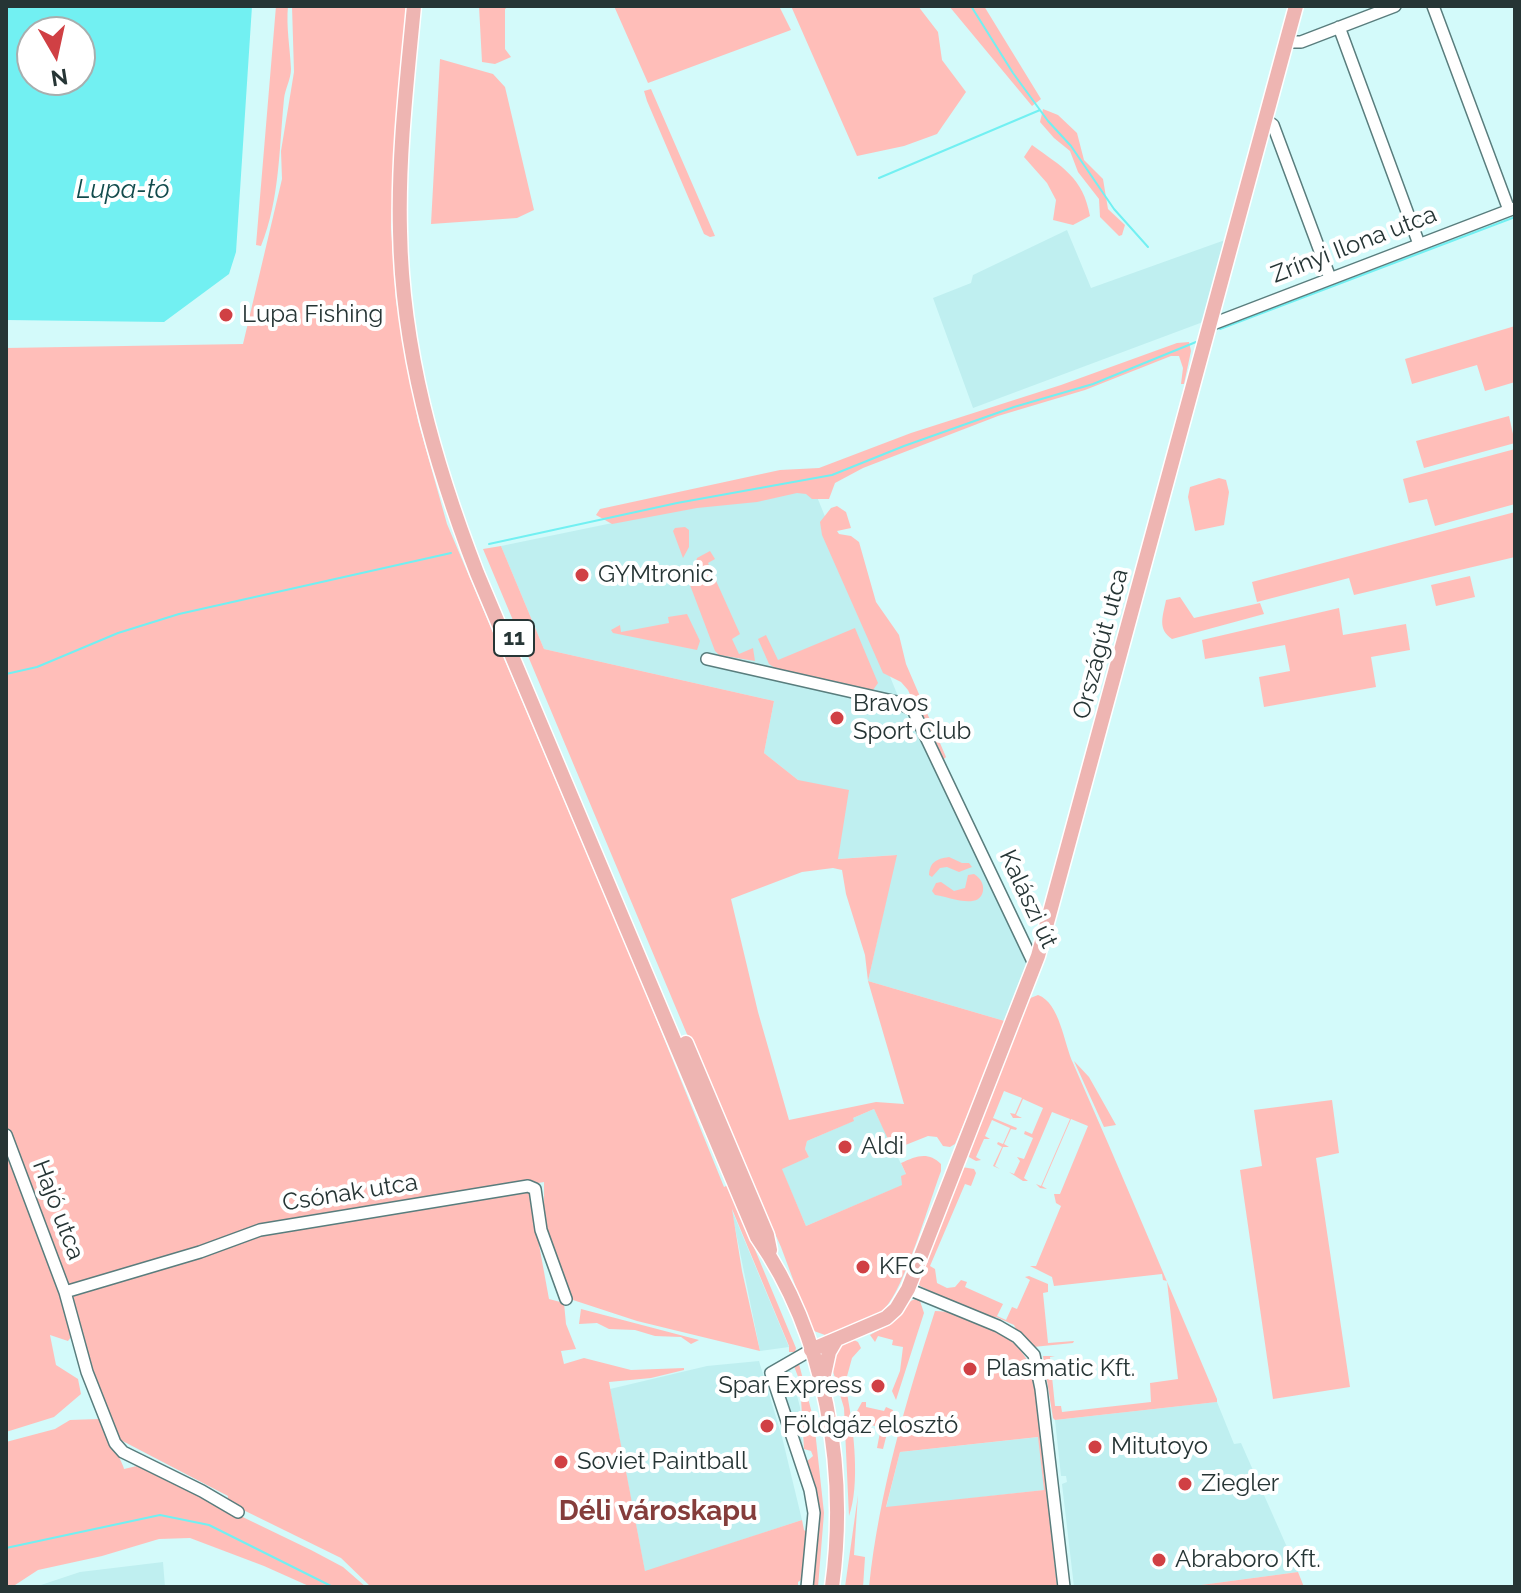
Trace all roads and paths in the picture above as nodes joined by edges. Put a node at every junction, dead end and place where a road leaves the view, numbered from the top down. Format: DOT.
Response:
graph roads {
  1 [pos="414,6"];
  2 [pos="423,6"];
  3 [pos="1296,6"];
  4 [pos="1395,6"];
  5 [pos="1433,6"];
  6 [pos="1339,27"];
  7 [pos="1286,42"];
  8 [pos="1265,119"];
  9 [pos="1512,209"];
  10 [pos="1419,244"];
  11 [pos="1330,278"];
  12 [pos="1208,329"];
  13 [pos="707,659"];
  14 [pos="1035,966"];
  15 [pos="6,1135"];
  16 [pos="772,1258"];
  17 [pos="908,1289"];
  18 [pos="66,1296"];
  19 [pos="566,1299"];
  20 [pos="836,1340"];
  21 [pos="811,1350"];
  22 [pos="821,1388"];
  23 [pos="238,1512"];
  24 [pos="807,1587"];
  25 [pos="832,1587"];
  26 [pos="1064,1587"];
  1 -- 16 [label="main road, 11"];
  2 -- 16 [label="main road, 11"];
  3 -- 7 [label="main road, Országút utca"];
  4 -- 6 [label="street"];
  5 -- 9 [label="street"];
  6 -- 7 [label="street"];
  6 -- 10 [label="street"];
  7 -- 8 [label="main road, Országút utca"];
  8 -- 11 [label="street"];
  8 -- 12 [label="main road, Országút utca"];
  9 -- 10 [label="street, Zrínyi Ilona utca"];
  10 -- 11 [label="street, Zrínyi Ilona utca"];
  11 -- 12 [label="street, Zrínyi Ilona utca"];
  12 -- 14 [label="main road, Országút utca"];
  13 -- 14 [label="street, Kalászi út"];
  14 -- 17 [label="main road, Kalászi út"];
  15 -- 18 [label="street, Hajó utca"];
  16 -- 21 [label="main road, 11"];
  17 -- 20 [label="main road, Kalászi út"];
  17 -- 26 [label="street"];
  18 -- 19 [label="street, Csónak utca"];
  18 -- 23 [label="street, Hajó utca"];
  20 -- 21 [label="main road, Kalászi út"];
  20 -- 22 [label="main road"];
  21 -- 22 [label="main road, 11"];
  21 -- 24 [label="street"];
  22 -- 25 [label="main road, 11"];
}
